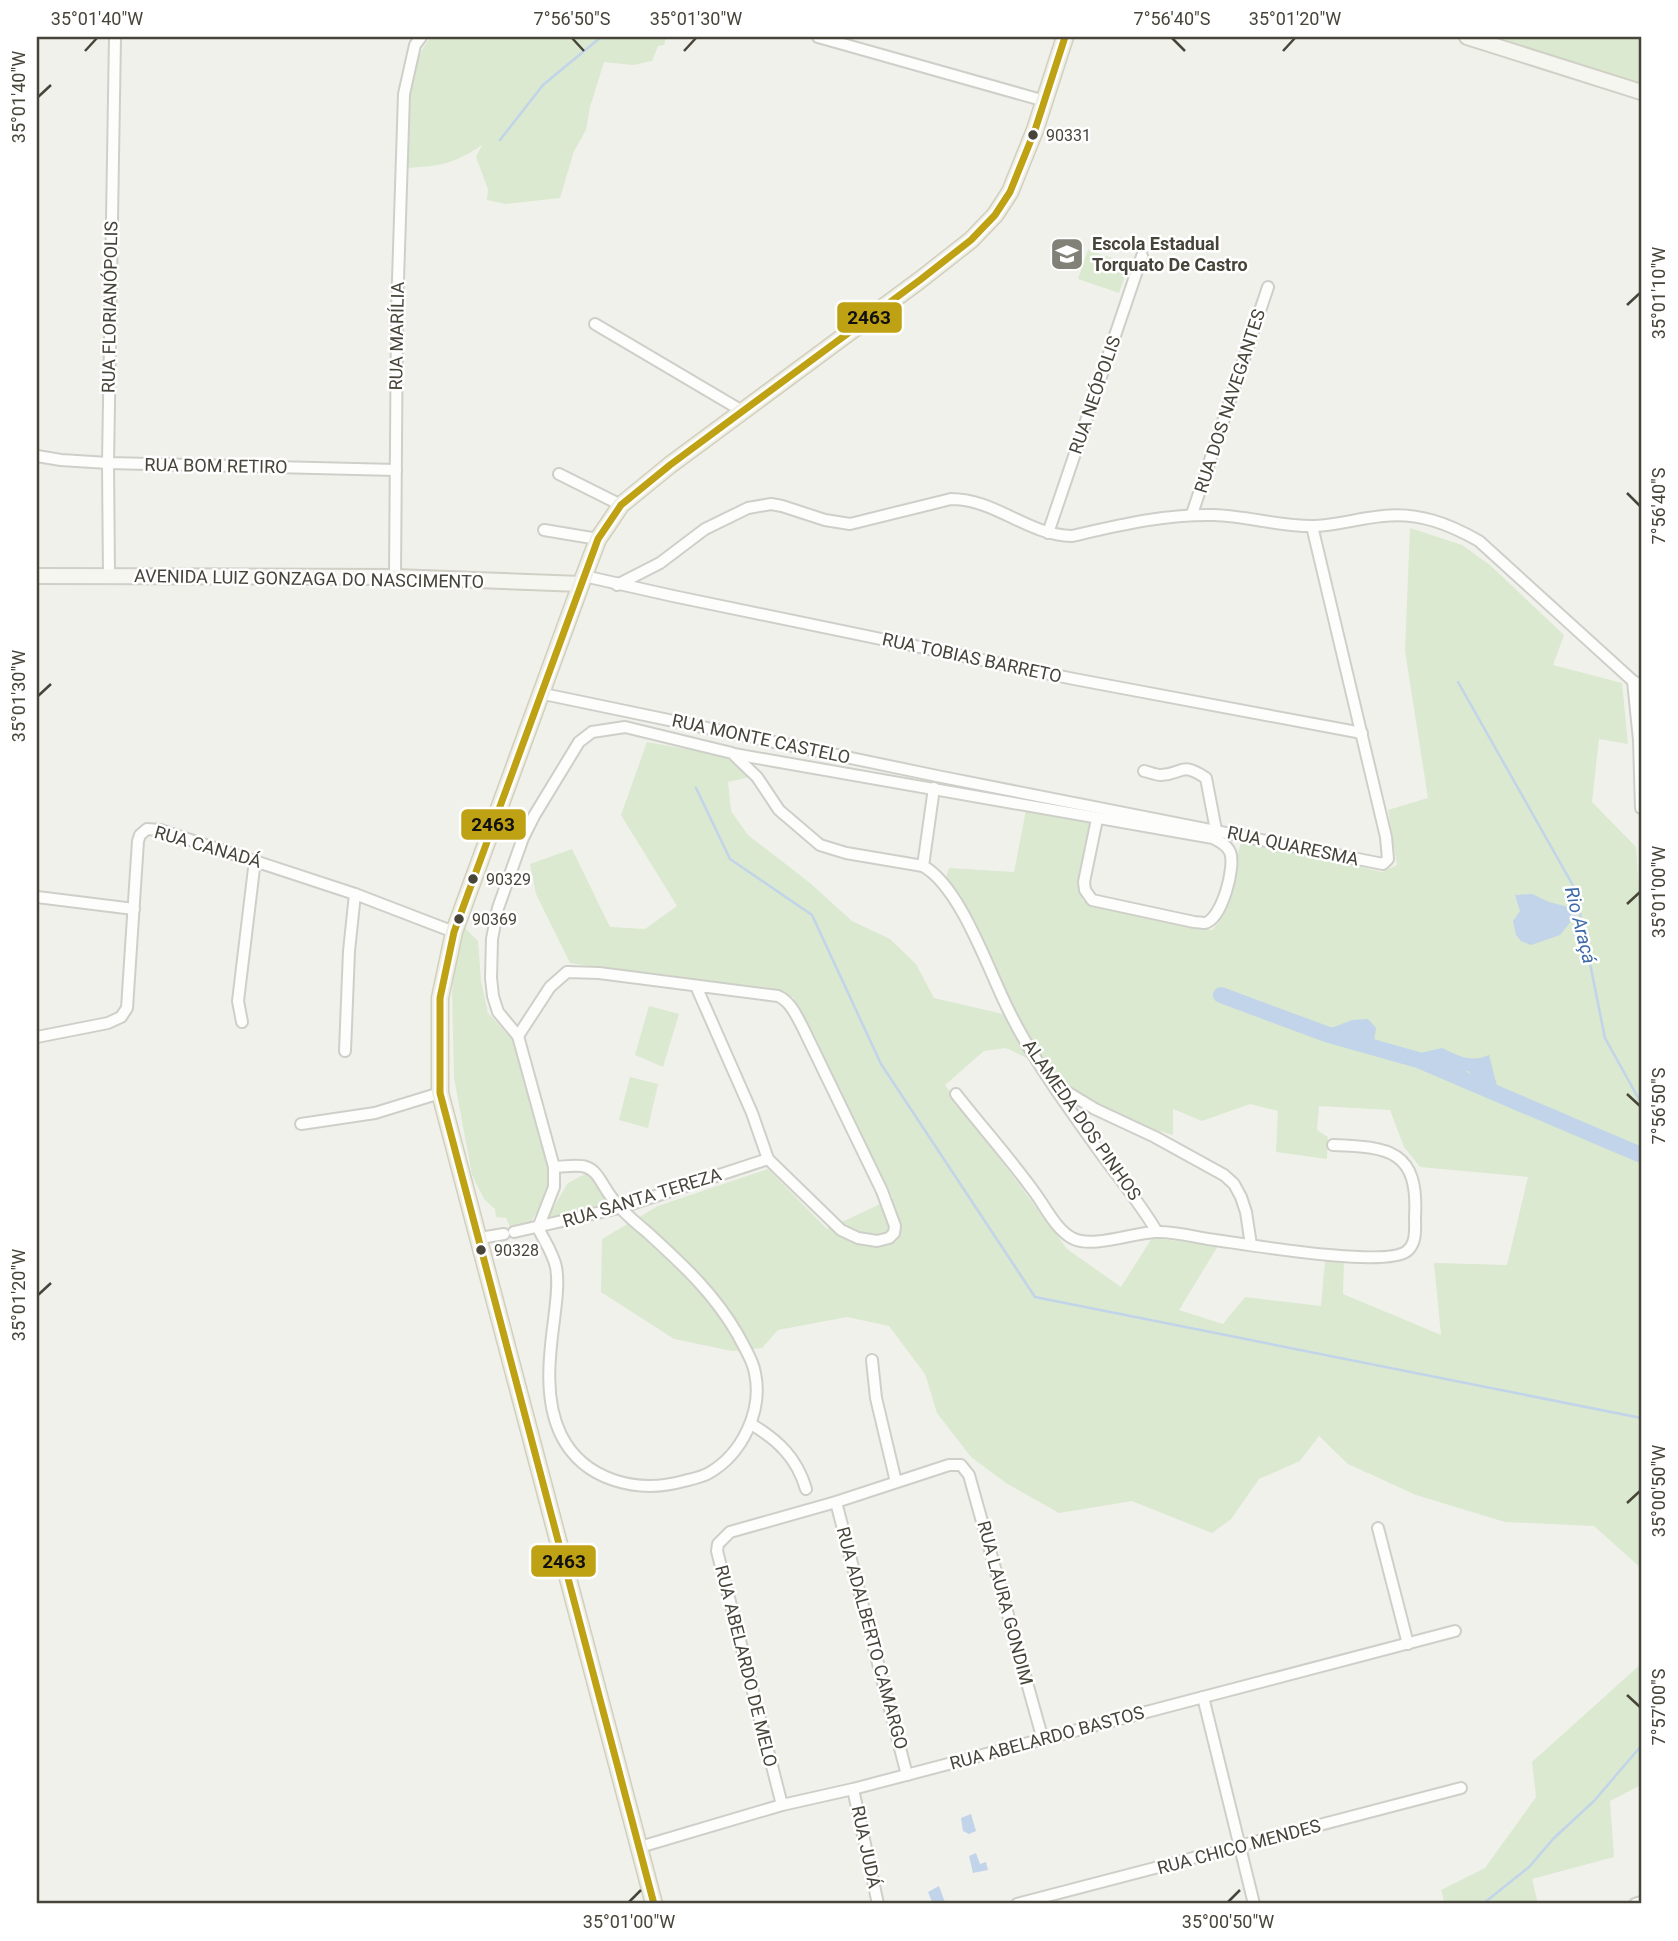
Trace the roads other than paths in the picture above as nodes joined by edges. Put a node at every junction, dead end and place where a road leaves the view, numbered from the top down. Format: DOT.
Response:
graph roads {
  1 [pos="114,37"];
  2 [pos="421,37"];
  3 [pos="818,37"];
  4 [pos="1065,37"];
  5 [pos="1467,37"];
  6 [pos="1641,92"];
  7 [pos="1045,101"];
  8 [pos="1142,256"];
  9 [pos="1268,287"];
  10 [pos="596,324"];
  11 [pos="744,412"];
  12 [pos="37,456"];
  13 [pos="108,463"];
  14 [pos="396,470"];
  15 [pos="559,474"];
  16 [pos="621,505"];
  17 [pos="1192,514"];
  18 [pos="1312,526"];
  19 [pos="544,530"];
  20 [pos="1048,533"];
  21 [pos="598,539"];
  22 [pos="37,576"];
  23 [pos="395,577"];
  24 [pos="109,578"];
  25 [pos="582,580"];
  26 [pos="617,584"];
  27 [pos="1637,683"];
  28 [pos="539,693"];
  29 [pos="1362,733"];
  30 [pos="732,753"];
  31 [pos="1144,771"];
  32 [pos="983,784"];
  33 [pos="934,788"];
  34 [pos="1641,808"];
  35 [pos="1097,819"];
  36 [pos="1216,830"];
  37 [pos="255,860"];
  38 [pos="923,866"];
  39 [pos="355,894"];
  40 [pos="37,897"];
  41 [pos="134,909"];
  42 [pos="454,932"];
  43 [pos="696,986"];
  44 [pos="242,1022"];
  45 [pos="518,1036"];
  46 [pos="37,1037"];
  47 [pos="345,1051"];
  48 [pos="1054,1085"];
  49 [pos="440,1093"];
  50 [pos="956,1094"];
  51 [pos="301,1124"];
  52 [pos="1332,1145"];
  53 [pos="768,1159"];
  54 [pos="554,1167"];
  55 [pos="619,1208"];
  56 [pos="538,1228"];
  57 [pos="1157,1232"];
  58 [pos="480,1238"];
  59 [pos="1251,1245"];
  60 [pos="872,1360"];
  61 [pos="751,1424"];
  62 [pos="896,1482"];
  63 [pos="806,1489"];
  64 [pos="836,1502"];
  65 [pos="1378,1528"];
  66 [pos="1455,1631"];
  67 [pos="1408,1644"];
  68 [pos="1203,1698"];
  69 [pos="1043,1740"];
  70 [pos="907,1775"];
  71 [pos="1461,1788"];
  72 [pos="853,1789"];
  73 [pos="782,1805"];
  74 [pos="640,1847"];
  75 [pos="1240,1847"];
  76 [pos="1641,1902"];
  77 [pos="654,1904"];
  78 [pos="878,1904"];
  79 [pos="1017,1904"];
  80 [pos="1254,1904"];
  81 [pos="1635,1904"];
  1 -- 13 [label="street, RUA FLORIANÓPOLIS"];
  2 -- 14 [label="street, RUA MARÍLIA"];
  3 -- 7 [label="street"];
  4 -- 7 [label="main road"];
  5 -- 6 [label="main road"];
  7 -- 11 [label="main road"];
  8 -- 20 [label="street, RUA NEÓPOLIS"];
  9 -- 17 [label="street, RUA DOS NAVEGANTES"];
  10 -- 11 [label="street"];
  11 -- 16 [label="main road"];
  12 -- 13 [label="street, RUA BOM RETIRO"];
  13 -- 14 [label="street, RUA BOM RETIRO"];
  13 -- 24 [label="street, RUA FLORIANÓPOLIS"];
  14 -- 23 [label="street, RUA MARÍLIA"];
  15 -- 16 [label="street"];
  16 -- 21 [label="main road"];
  17 -- 18 [label="street"];
  17 -- 20 [label="street"];
  18 -- 27 [label="street"];
  18 -- 29 [label="street, RUA QUARESMA"];
  19 -- 21 [label="street"];
  20 -- 26 [label="street"];
  21 -- 25 [label="main road"];
  22 -- 24 [label="main road, AVENIDA LUIZ GONZAGA DO NASCIMENTO"];
  23 -- 24 [label="main road, AVENIDA LUIZ GONZAGA DO NASCIMENTO"];
  23 -- 25 [label="main road, AVENIDA LUIZ GONZAGA DO NASCIMENTO"];
  25 -- 26 [label="street, RUA TOBIAS BARRETO"];
  25 -- 28 [label="main road"];
  26 -- 29 [label="street, RUA TOBIAS BARRETO"];
  27 -- 34 [label="street"];
  28 -- 32 [label="street, RUA MONTE CASTELO"];
  28 -- 42 [label="main road"];
  29 -- 36 [label="street, RUA QUARESMA"];
  30 -- 33 [label="street"];
  30 -- 38 [label="street"];
  30 -- 45 [label="street"];
  31 -- 36 [label="street"];
  32 -- 36 [label="street, RUA QUARESMA"];
  33 -- 35 [label="street"];
  33 -- 38 [label="street"];
  35 -- 35 [label="street"];
  37 -- 39 [label="street, RUA CANADÁ"];
  37 -- 41 [label="street, RUA CANADÁ"];
  37 -- 44 [label="street"];
  38 -- 48 [label="street, ALAMEDA DOS PINHOS"];
  39 -- 42 [label="street, RUA CANADÁ"];
  39 -- 47 [label="street"];
  40 -- 41 [label="street"];
  41 -- 46 [label="street, RUA CANADÁ"];
  42 -- 49 [label="main road"];
  43 -- 45 [label="street"];
  43 -- 53 [label="street"];
  43 -- 53 [label="street"];
  45 -- 54 [label="street"];
  48 -- 57 [label="street, ALAMEDA DOS PINHOS"];
  48 -- 59 [label="street"];
  49 -- 51 [label="street"];
  49 -- 58 [label="main road"];
  50 -- 57 [label="street"];
  52 -- 59 [label="street"];
  53 -- 55 [label="street, RUA SANTA TEREZA"];
  54 -- 55 [label="street"];
  54 -- 56 [label="street"];
  55 -- 56 [label="street, RUA SANTA TEREZA"];
  55 -- 61 [label="street"];
  56 -- 58 [label="street, RUA SANTA TEREZA"];
  56 -- 61 [label="street"];
  57 -- 59 [label="street"];
  58 -- 74 [label="main road"];
  60 -- 62 [label="street"];
  61 -- 63 [label="street"];
  62 -- 64 [label="street"];
  62 -- 69 [label="street, RUA LAURA GONDIM"];
  64 -- 70 [label="street, RUA ADALBERTO CAMARGO"];
  64 -- 73 [label="street, RUA ABELARDO DE MELO"];
  65 -- 67 [label="street"];
  66 -- 67 [label="street, RUA ABELARDO BASTOS"];
  67 -- 68 [label="street, RUA ABELARDO BASTOS"];
  68 -- 69 [label="street, RUA ABELARDO BASTOS"];
  68 -- 75 [label="street"];
  69 -- 70 [label="street, RUA ABELARDO BASTOS"];
  70 -- 72 [label="street, RUA ABELARDO BASTOS"];
  71 -- 75 [label="street, RUA CHICO MENDES"];
  72 -- 73 [label="street, RUA ABELARDO BASTOS"];
  72 -- 78 [label="street, RUA JUDÁ"];
  73 -- 74 [label="street, RUA ABELARDO BASTOS"];
  74 -- 77 [label="main road"];
  75 -- 79 [label="street, RUA CHICO MENDES"];
  75 -- 80 [label="street"];
  76 -- 81 [label="street"];
}
